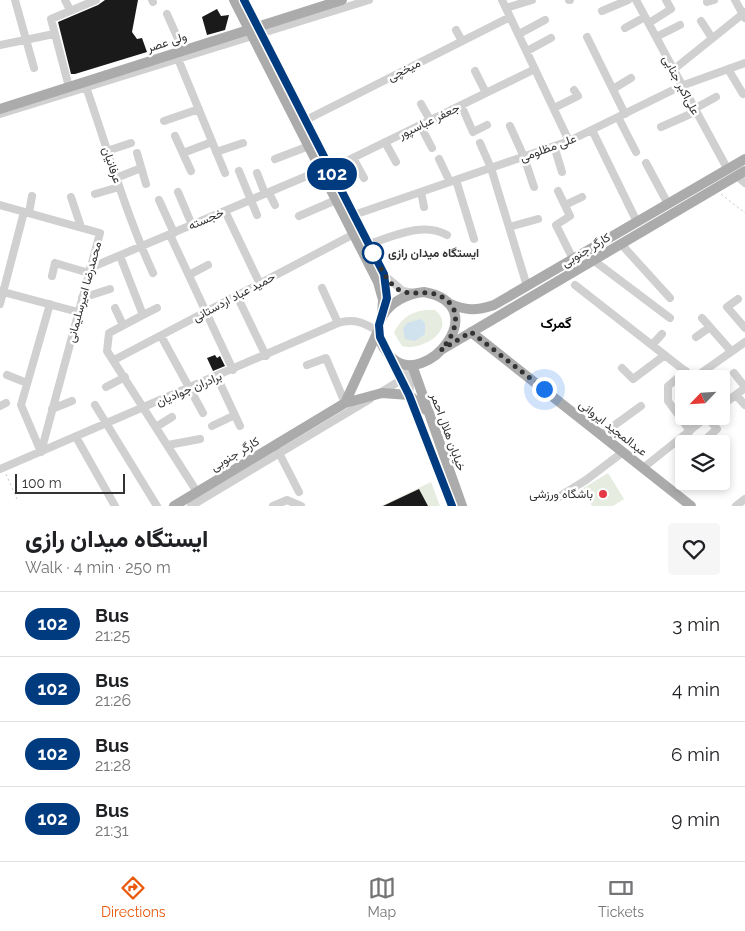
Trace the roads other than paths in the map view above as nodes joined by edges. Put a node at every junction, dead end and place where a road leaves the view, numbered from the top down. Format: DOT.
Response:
graph roads {
  1 [pos="14,0"];
  2 [pos="64,0"];
  3 [pos="96,0"];
  4 [pos="234,0"];
  5 [pos="244,0"];
  6 [pos="342,0"];
  7 [pos="369,0"];
  8 [pos="532,0"];
  9 [pos="628,0"];
  10 [pos="636,0"];
  11 [pos="666,0"];
  12 [pos="735,0"];
  13 [pos="504,4"];
  14 [pos="70,10"];
  15 [pos="602,11"];
  16 [pos="167,14"];
  17 [pos="744,15"];
  18 [pos="510,17"];
  19 [pos="546,20"];
  20 [pos="647,20"];
  21 [pos="701,22"];
  22 [pos="680,25"];
  23 [pos="625,28"];
  24 [pos="255,30"];
  25 [pos="456,30"];
  26 [pos="54,34"];
  27 [pos="518,34"];
  28 [pos="587,37"];
  29 [pos="656,37"];
  30 [pos="551,38"];
  31 [pos="712,38"];
  32 [pos="25,40"];
  33 [pos="462,41"];
  34 [pos="0,45"];
  35 [pos="527,51"];
  36 [pos="179,54"];
  37 [pos="745,64"];
  38 [pos="34,68"];
  39 [pos="535,69"];
  40 [pos="728,69"];
  41 [pos="673,70"];
  42 [pos="475,71"];
  43 [pos="631,78"];
  44 [pos="85,85"];
  45 [pos="681,86"];
  46 [pos="69,87"];
  47 [pos="613,89"];
  48 [pos="574,90"];
  49 [pos="486,93"];
  50 [pos="743,94"];
  51 [pos="716,97"];
  52 [pos="421,104"];
  53 [pos="461,105"];
  54 [pos="554,108"];
  55 [pos="0,109"];
  56 [pos="199,109"];
  57 [pos="694,111"];
  58 [pos="0,114"];
  59 [pos="622,115"];
  60 [pos="430,120"];
  61 [pos="164,121"];
  62 [pos="301,122"];
  63 [pos="420,125"];
  64 [pos="486,125"];
  65 [pos="510,126"];
  66 [pos="661,127"];
  67 [pos="592,130"];
  68 [pos="175,136"];
  69 [pos="569,141"];
  70 [pos="212,142"];
  71 [pos="385,142"];
  72 [pos="131,143"];
  73 [pos="243,143"];
  74 [pos="480,144"];
  75 [pos="309,146"];
  76 [pos="554,146"];
  77 [pos="432,148"];
  78 [pos="107,151"];
  79 [pos="216,152"];
  80 [pos="636,152"];
  81 [pos="137,153"];
  82 [pos="183,153"];
  83 [pos="524,157"];
  84 [pos="353,158"];
  85 [pos="275,159"];
  86 [pos="439,159"];
  87 [pos="745,159"];
  88 [pos="396,162"];
  89 [pos="646,163"];
  90 [pos="141,168"];
  91 [pos="491,168"];
  92 [pos="728,170"];
  93 [pos="191,171"];
  94 [pos="239,171"];
  95 [pos="325,171"];
  96 [pos="562,172"];
  97 [pos="225,173"];
  98 [pos="257,173"];
  99 [pos="742,177"];
  100 [pos="116,178"];
  101 [pos="364,178"];
  102 [pos="453,181"];
  103 [pos="146,184"];
  104 [pos="119,186"];
  105 [pos="534,187"];
  106 [pos="178,192"];
  107 [pos="421,192"];
  108 [pos="558,192"];
  109 [pos="267,193"];
  110 [pos="94,194"];
  111 [pos="32,196"];
  112 [pos="71,197"];
  113 [pos="582,197"];
  114 [pos="159,200"];
  115 [pos="250,200"];
  116 [pos="336,200"];
  117 [pos="668,204"];
  118 [pos="0,205"];
  119 [pos="275,205"];
  120 [pos="565,205"];
  121 [pos="424,207"];
  122 [pos="225,211"];
  123 [pos="27,212"];
  124 [pos="257,215"];
  125 [pos="299,216"];
  126 [pos="350,217"];
  127 [pos="538,219"];
  128 [pos="637,222"];
  129 [pos="192,225"];
  130 [pos="81,227"];
  131 [pos="509,227"];
  132 [pos="172,234"];
  133 [pos="354,234"];
  134 [pos="447,235"];
  135 [pos="474,239"];
  136 [pos="621,244"];
  137 [pos="364,246"];
  138 [pos="141,247"];
  139 [pos="120,256"];
  140 [pos="573,259"];
  141 [pos="594,260"];
  142 [pos="208,265"];
  143 [pos="90,271"];
  144 [pos="154,272"];
  145 [pos="384,274"];
  146 [pos="188,275"];
  147 [pos="52,276"];
  148 [pos="260,284"];
  149 [pos="575,285"];
  150 [pos="527,286"];
  151 [pos="322,288"];
  152 [pos="110,289"];
  153 [pos="2,291"];
  154 [pos="416,293"];
  155 [pos="237,296"];
  156 [pos="82,298"];
  157 [pos="670,298"];
  158 [pos="738,299"];
  159 [pos="448,303"];
  160 [pos="0,304"];
  161 [pos="50,304"];
  162 [pos="115,308"];
  163 [pos="157,308"];
  164 [pos="78,312"];
  165 [pos="207,312"];
  166 [pos="143,315"];
  167 [pos="382,317"];
  168 [pos="670,318"];
  169 [pos="702,318"];
  170 [pos="338,323"];
  171 [pos="123,325"];
  172 [pos="710,327"];
  173 [pos="745,328"];
  174 [pos="378,331"];
  175 [pos="471,332"];
  176 [pos="662,334"];
  177 [pos="161,336"];
  178 [pos="696,337"];
  179 [pos="745,342"];
  180 [pos="652,345"];
  181 [pos="441,350"];
  182 [pos="731,351"];
  183 [pos="390,355"];
  184 [pos="665,355"];
  185 [pos="266,356"];
  186 [pos="114,360"];
  187 [pos="307,365"];
  188 [pos="412,365"];
  189 [pos="622,368"];
  190 [pos="233,370"];
  191 [pos="685,370"];
  192 [pos="705,370"];
  193 [pos="734,373"];
  194 [pos="7,375"];
  195 [pos="125,377"];
  196 [pos="217,377"];
  197 [pos="402,380"];
  198 [pos="675,380"];
  199 [pos="27,383"];
  200 [pos="106,387"];
  201 [pos="745,387"];
  202 [pos="190,388"];
  203 [pos="409,395"];
  204 [pos="736,395"];
  205 [pos="730,399"];
  206 [pos="72,401"];
  207 [pos="346,403"];
  208 [pos="94,405"];
  209 [pos="745,405"];
  210 [pos="641,406"];
  211 [pos="144,408"];
  212 [pos="52,410"];
  213 [pos="426,410"];
  214 [pos="675,411"];
  215 [pos="203,413"];
  216 [pos="235,415"];
  217 [pos="172,417"];
  218 [pos="107,424"];
  219 [pos="685,425"];
  220 [pos="698,425"];
  221 [pos="714,425"];
  222 [pos="212,426"];
  223 [pos="240,426"];
  224 [pos="156,427"];
  225 [pos="690,431"];
  226 [pos="601,435"];
  227 [pos="710,435"];
  228 [pos="76,437"];
  229 [pos="200,440"];
  230 [pos="274,444"];
  231 [pos="168,445"];
  232 [pos="41,452"];
  233 [pos="623,452"];
  234 [pos="642,468"];
  235 [pos="2,469"];
  236 [pos="197,492"];
  237 [pos="299,492"];
  238 [pos="557,498"];
  239 [pos="745,499"];
  240 [pos="115,506"];
  241 [pos="157,506"];
  242 [pos="174,506"];
  243 [pos="191,506"];
  244 [pos="273,506"];
  245 [pos="300,506"];
  246 [pos="452,506"];
  247 [pos="462,506"];
  248 [pos="691,506"];
  249 [pos="736,506"];
  1 -- 32 [label="street"];
  2 -- 14 [label="street"];
  3 -- 14 [label="street"];
  4 -- 24 [label="main road"];
  5 -- 24 [label="street"];
  6 -- 24 [label="main road, ولی عصر"];
  7 -- 24 [label="street"];
  8 -- 13 [label="street"];
  9 -- 15 [label="street"];
  10 -- 20 [label="street, علی‌اکبر جنابی"];
  11 -- 20 [label="street"];
  12 -- 17 [label="street"];
  13 -- 18 [label="street"];
  14 -- 26 [label="street"];
  16 -- 36 [label="street"];
  17 -- 31 [label="street"];
  18 -- 27 [label="street"];
  18 -- 33 [label="street, میخچی"];
  19 -- 27 [label="street"];
  20 -- 23 [label="street"];
  20 -- 29 [label="street, علی‌اکبر جنابی"];
  21 -- 31 [label="street"];
  22 -- 29 [label="street"];
  24 -- 36 [label="main road, ولی عصر"];
  24 -- 62 [label="main road"];
  25 -- 33 [label="street"];
  26 -- 32 [label="street"];
  26 -- 46 [label="street"];
  27 -- 35 [label="street"];
  28 -- 47 [label="street"];
  29 -- 41 [label="street, علی‌اکبر جنابی"];
  30 -- 35 [label="street"];
  31 -- 41 [label="street"];
  32 -- 34 [label="street"];
  32 -- 38 [label="street"];
  33 -- 62 [label="street, میخچی"];
  35 -- 39 [label="street"];
  36 -- 44 [label="main road, ولی عصر"];
  36 -- 56 [label="street"];
  37 -- 40 [label="street, علی مظلومی"];
  39 -- 49 [label="street, جعفر عباسپور"];
  39 -- 54 [label="street"];
  40 -- 45 [label="street, علی مظلومی"];
  40 -- 50 [label="street"];
  41 -- 45 [label="street, علی‌اکبر جنابی"];
  42 -- 49 [label="street"];
  43 -- 47 [label="street"];
  44 -- 46 [label="main road, ولی عصر"];
  44 -- 58 [label="street"];
  44 -- 78 [label="street, عرفانیان"];
  45 -- 57 [label="street, علی‌اکبر جنابی"];
  45 -- 59 [label="street, علی مظلومی"];
  46 -- 55 [label="main road, ولی عصر"];
  47 -- 59 [label="street"];
  48 -- 54 [label="street"];
  49 -- 53 [label="street, جعفر عباسپور"];
  51 -- 57 [label="street"];
  52 -- 60 [label="street"];
  53 -- 60 [label="street, جعفر عباسپور"];
  53 -- 64 [label="street"];
  54 -- 69 [label="street"];
  56 -- 61 [label="street"];
  56 -- 70 [label="street"];
  57 -- 66 [label="street"];
  57 -- 92 [label="street, علی‌اکبر جنابی"];
  59 -- 67 [label="street, علی مظلومی"];
  59 -- 80 [label="street"];
  60 -- 63 [label="street, جعفر عباسپور"];
  62 -- 75 [label="main road"];
  62 -- 95 [label="street"];
  63 -- 71 [label="street, جعفر عباسپور"];
  63 -- 77 [label="street"];
  65 -- 83 [label="street"];
  67 -- 69 [label="street, علی مظلومی"];
  67 -- 128 [label="street"];
  68 -- 82 [label="street"];
  69 -- 76 [label="street, علی مظلومی"];
  70 -- 79 [label="street"];
  70 -- 82 [label="street"];
  71 -- 84 [label="street, جعفر عباسپور"];
  71 -- 88 [label="street"];
  72 -- 78 [label="street"];
  73 -- 79 [label="street"];
  74 -- 91 [label="street"];
  75 -- 85 [label="street"];
  75 -- 95 [label="main road"];
  76 -- 83 [label="street, علی مظلومی"];
  76 -- 96 [label="street"];
  78 -- 100 [label="street, عرفانیان"];
  79 -- 97 [label="street"];
  81 -- 90 [label="street"];
  82 -- 93 [label="street"];
  83 -- 91 [label="street, علی مظلومی"];
  83 -- 105 [label="street"];
  84 -- 95 [label="street, جعفر عباسپور"];
  84 -- 101 [label="street"];
  86 -- 102 [label="street"];
  87 -- 92 [label="main road, کارگر جنوبی"];
  89 -- 117 [label="street"];
  90 -- 100 [label="street"];
  90 -- 103 [label="street"];
  91 -- 102 [label="street, علی مظلومی"];
  91 -- 131 [label="street"];
  92 -- 99 [label="main road"];
  92 -- 117 [label="main road, کارگر جنوبی"];
  94 -- 115 [label="street"];
  95 -- 109 [label="street, خجسته"];
  95 -- 116 [label="main road"];
  95 -- 126 [label="street"];
  98 -- 109 [label="street"];
  99 -- 136 [label="main road, کارگر جنوبی"];
  100 -- 104 [label="street, عرفانیان"];
  102 -- 107 [label="street, علی مظلومی"];
  102 -- 135 [label="street"];
  104 -- 110 [label="street"];
  104 -- 138 [label="street, عرفانیان"];
  106 -- 129 [label="street"];
  107 -- 121 [label="street"];
  107 -- 126 [label="street, علی مظلومی"];
  108 -- 120 [label="street"];
  109 -- 115 [label="street, خجسته"];
  109 -- 119 [label="street"];
  111 -- 123 [label="street"];
  112 -- 130 [label="street"];
  113 -- 120 [label="street"];
  114 -- 132 [label="street"];
  115 -- 122 [label="street, خجسته"];
  115 -- 124 [label="street"];
  116 -- 125 [label="street"];
  116 -- 126 [label="main road"];
  117 -- 128 [label="main road, کارگر جنوبی"];
  118 -- 123 [label="street, محمدرضا امیرسلیمانی"];
  120 -- 140 [label="street"];
  122 -- 129 [label="street, خجسته"];
  122 -- 148 [label="street"];
  123 -- 130 [label="street, محمدرضا امیرسلیمانی"];
  123 -- 153 [label="street"];
  126 -- 133 [label="main road"];
  126 -- 137 [label="street"];
  127 -- 131 [label="street"];
  128 -- 140 [label="main road, کارگر جنوبی"];
  129 -- 132 [label="street, خجسته"];
  130 -- 143 [label="street, محمدرضا امیرسلیمانی"];
  131 -- 150 [label="street"];
  132 -- 138 [label="street, خجسته"];
  132 -- 146 [label="street"];
  133 -- 137 [label="main road"];
  133 -- 148 [label="street, حمید عباد اردستانی"];
  134 -- 137 [label="street"];
  136 -- 141 [label="main road, کارگر جنوبی"];
  136 -- 157 [label="street"];
  137 -- 145 [label="street"];
  137 -- 167 [label="main road"];
  138 -- 139 [label="street, خجسته"];
  138 -- 144 [label="street, عرفانیان"];
  139 -- 143 [label="street, خجسته"];
  139 -- 166 [label="street"];
  140 -- 150 [label="main road, کارگر جنوبی"];
  141 -- 168 [label="street"];
  141 -- 175 [label="main road, کارگر جنوبی"];
  142 -- 146 [label="street"];
  143 -- 147 [label="street"];
  143 -- 156 [label="street, محمدرضا امیرسلیمانی"];
  145 -- 154 [label="street"];
  145 -- 167 [label="street"];
  146 -- 165 [label="street"];
  148 -- 155 [label="street, حمید عباد اردستانی"];
  149 -- 180 [label="street"];
  150 -- 159 [label="main road, کارگر جنوبی"];
  151 -- 170 [label="street"];
  152 -- 156 [label="street"];
  153 -- 160 [label="street"];
  153 -- 161 [label="street"];
  154 -- 159 [label="main road"];
  154 -- 167 [label="main road"];
  155 -- 165 [label="street, حمید عباد اردستانی"];
  155 -- 185 [label="street"];
  156 -- 164 [label="street, محمدرضا امیرسلیمانی"];
  158 -- 173 [label="street"];
  159 -- 181 [label="main road"];
  161 -- 164 [label="street"];
  161 -- 199 [label="street"];
  162 -- 171 [label="street"];
  163 -- 166 [label="street"];
  164 -- 212 [label="street, محمدرضا امیرسلیمانی"];
  165 -- 177 [label="street, حمید عباد اردستانی"];
  165 -- 190 [label="street"];
  166 -- 171 [label="street"];
  167 -- 174 [label="main road"];
  169 -- 172 [label="street"];
  170 -- 174 [label="street, برادران جوادیان"];
  170 -- 185 [label="street, برادران جوادیان"];
  171 -- 186 [label="street"];
  172 -- 178 [label="street"];
  172 -- 182 [label="street"];
  174 -- 183 [label="main road"];
  174 -- 207 [label="main road"];
  175 -- 181 [label="main road, کارگر جنوبی"];
  175 -- 226 [label="main road, عبدالمجید ایروانی"];
  176 -- 180 [label="street"];
  177 -- 186 [label="street, حمید عباد اردستانی"];
  177 -- 202 [label="street"];
  179 -- 182 [label="street"];
  180 -- 184 [label="street"];
  181 -- 188 [label="main road"];
  182 -- 192 [label="street"];
  183 -- 188 [label="main road"];
  183 -- 197 [label="street"];
  184 -- 189 [label="street"];
  184 -- 191 [label="street"];
  185 -- 190 [label="street, برادران جوادیان"];
  186 -- 195 [label="street"];
  187 -- 207 [label="street"];
  188 -- 197 [label="street"];
  188 -- 203 [label="street"];
  188 -- 213 [label="main road, خیابان هلال احمر"];
  190 -- 196 [label="street, برادران جوادیان"];
  193 -- 201 [label="street"];
  194 -- 199 [label="street"];
  195 -- 200 [label="street"];
  195 -- 211 [label="street"];
  196 -- 202 [label="street, برادران جوادیان"];
  196 -- 216 [label="street"];
  197 -- 203 [label="street"];
  197 -- 243 [label="street"];
  198 -- 214 [label="street"];
  199 -- 232 [label="street"];
  201 -- 204 [label="street"];
  202 -- 211 [label="street, برادران جوادیان"];
  202 -- 215 [label="street"];
  203 -- 207 [label="main road, کارگر جنوبی"];
  203 -- 213 [label="main road"];
  203 -- 246 [label="street"];
  204 -- 205 [label="street"];
  204 -- 209 [label="street"];
  206 -- 212 [label="street"];
  207 -- 230 [label="main road, کارگر جنوبی"];
  208 -- 218 [label="street"];
  210 -- 226 [label="street"];
  211 -- 218 [label="street, برادران جوادیان"];
  211 -- 224 [label="street"];
  212 -- 232 [label="street, محمدرضا امیرسلیمانی"];
  213 -- 247 [label="main road, خیابان هلال احمر"];
  216 -- 222 [label="street"];
  216 -- 223 [label="street"];
  217 -- 224 [label="street"];
  218 -- 228 [label="street, برادران جوادیان"];
  218 -- 241 [label="street"];
  219 -- 225 [label="street"];
  220 -- 225 [label="street"];
  221 -- 227 [label="street"];
  224 -- 231 [label="street"];
  225 -- 234 [label="street"];
  226 -- 233 [label="main road, عبدالمجید ایروانی"];
  228 -- 232 [label="street, برادران جوادیان"];
  228 -- 240 [label="street"];
  229 -- 231 [label="street"];
  230 -- 236 [label="main road, کارگر جنوبی"];
  230 -- 237 [label="street"];
  231 -- 236 [label="street"];
  232 -- 235 [label="street, برادران جوادیان"];
  233 -- 234 [label="main road, عبدالمجید ایروانی"];
  233 -- 238 [label="street"];
  234 -- 248 [label="main road, عبدالمجید ایروانی"];
  236 -- 242 [label="main road, کارگر جنوبی"];
  239 -- 249 [label="street"];
  244 -- 245 [label="street"];
}
